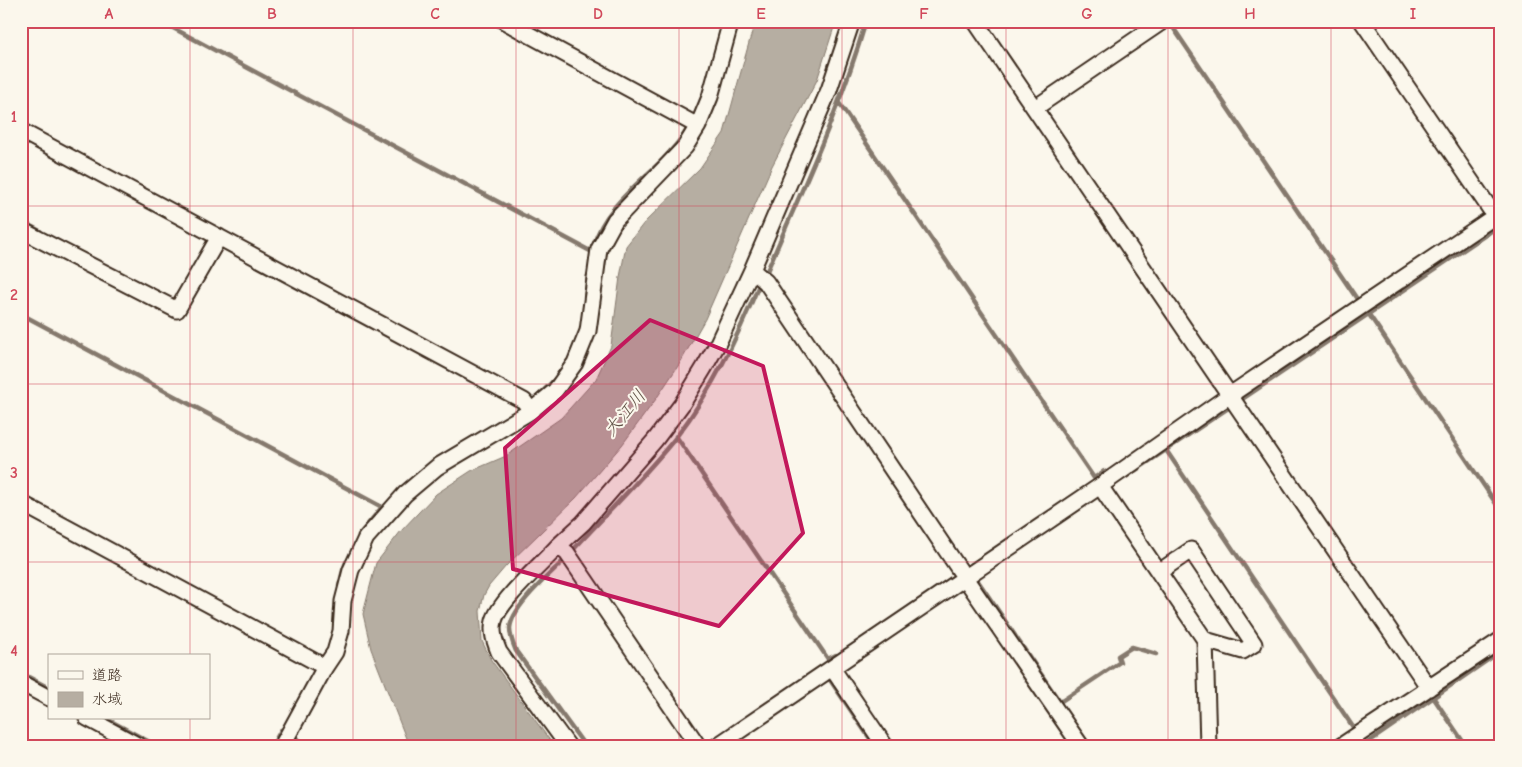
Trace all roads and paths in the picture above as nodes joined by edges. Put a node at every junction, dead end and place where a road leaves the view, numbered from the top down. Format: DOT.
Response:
graph roads {
  1 [pos="504,21"];
  2 [pos="731,21"];
  3 [pos="852,21"];
  4 [pos="975,21"];
  5 [pos="1163,21"];
  6 [pos="1362,21"];
  7 [pos="1035,108"];
  8 [pos="698,126"];
  9 [pos="21,131"];
  10 [pos="1499,218"];
  11 [pos="21,230"];
  12 [pos="219,237"];
  13 [pos="752,270"];
  14 [pos="1230,395"];
  15 [pos="531,410"];
  16 [pos="1100,486"];
  17 [pos="21,503"];
  18 [pos="558,546"];
  19 [pos="1158,572"];
  20 [pos="965,578"];
  21 [pos="1204,640"];
  22 [pos="1501,640"];
  23 [pos="325,667"];
  24 [pos="832,668"];
  25 [pos="21,683"];
  26 [pos="1429,688"];
  27 [pos="48,697"];
  28 [pos="91,720"];
  29 [pos="285,745"];
  30 [pos="139,746"];
  31 [pos="568,746"];
  32 [pos="698,746"];
  33 [pos="717,746"];
  34 [pos="884,746"];
  35 [pos="1081,746"];
  36 [pos="1208,746"];
  37 [pos="1342,746"];
  1 -- 8 [label="street"];
  2 -- 8 [label="street"];
  3 -- 13 [label="street"];
  4 -- 7 [label="street"];
  5 -- 7 [label="street"];
  6 -- 10 [label="street"];
  7 -- 14 [label="street"];
  8 -- 15 [label="street"];
  9 -- 12 [label="street"];
  10 -- 14 [label="street"];
  11 -- 12 [label="street"];
  12 -- 15 [label="street"];
  13 -- 18 [label="street"];
  13 -- 20 [label="street"];
  14 -- 16 [label="street"];
  14 -- 26 [label="street"];
  15 -- 23 [label="street"];
  16 -- 19 [label="street"];
  16 -- 20 [label="street"];
  17 -- 23 [label="street"];
  18 -- 31 [label="street"];
  18 -- 32 [label="street"];
  19 -- 21 [label="street"];
  19 -- 21 [label="street"];
  20 -- 24 [label="street"];
  20 -- 35 [label="street"];
  21 -- 36 [label="street"];
  22 -- 26 [label="street"];
  23 -- 29 [label="street"];
  24 -- 33 [label="street"];
  24 -- 34 [label="street"];
  25 -- 27 [label="street"];
  26 -- 37 [label="street"];
  28 -- 30 [label="street"];
}
